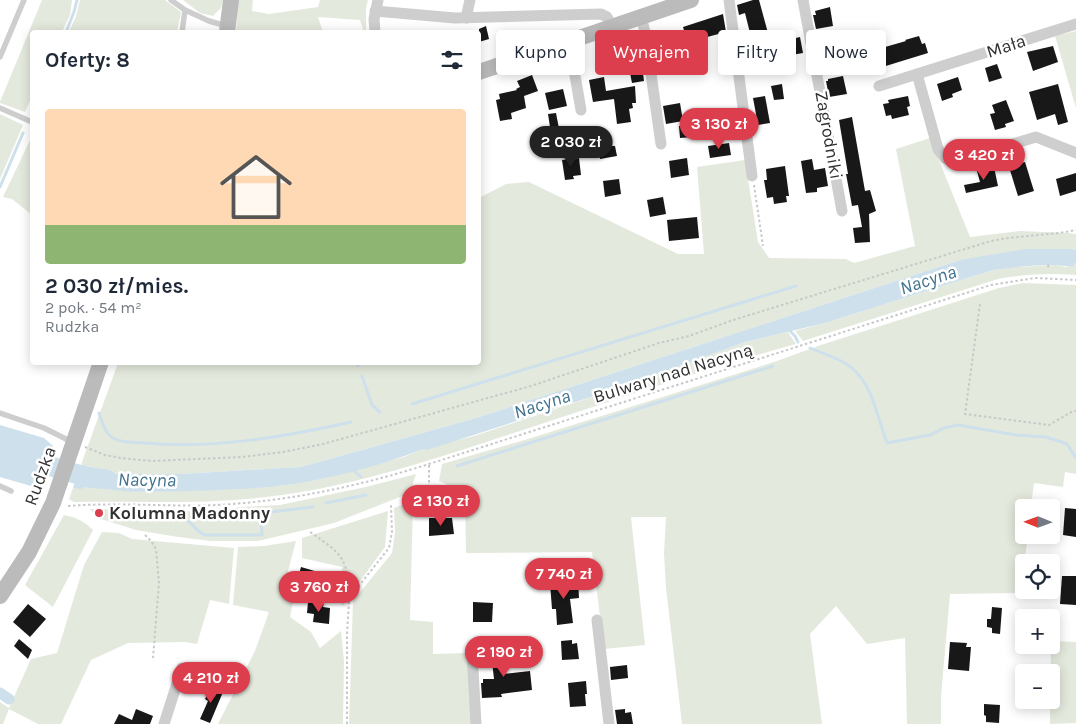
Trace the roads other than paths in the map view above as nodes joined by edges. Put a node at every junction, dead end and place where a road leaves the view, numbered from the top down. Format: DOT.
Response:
graph roads {
  1 [pos="24,0"];
  2 [pos="172,0"];
  3 [pos="231,0"];
  4 [pos="470,0"];
  5 [pos="691,0"];
  6 [pos="729,0"];
  7 [pos="803,0"];
  8 [pos="376,5"];
  9 [pos="185,10"];
  10 [pos="641,17"];
  11 [pos="466,18"];
  12 [pos="1076,24"];
  13 [pos="612,27"];
  14 [pos="182,30"];
  15 [pos="227,30"];
  16 [pos="375,30"];
  17 [pos="585,36"];
  18 [pos="0,57"];
  19 [pos="496,66"];
  20 [pos="481,71"];
  21 [pos="917,74"];
  22 [pos="575,75"];
  23 [pos="880,86"];
  24 [pos="0,108"];
  25 [pos="581,110"];
  26 [pos="30,121"];
  27 [pos="661,144"];
  28 [pos="1076,153"];
  29 [pos="752,176"];
  30 [pos="842,212"];
  31 [pos="100,365"];
  32 [pos="0,413"];
  33 [pos="72,446"];
  34 [pos="0,486"];
  35 [pos="12,490"];
  36 [pos="0,596"];
  37 [pos="597,620"];
  38 [pos="472,651"];
  39 [pos="182,668"];
  40 [pos="164,724"];
  41 [pos="476,724"];
  42 [pos="609,724"];
  1 -- 18 [label="lane"];
  2 -- 9 [label="lane"];
  3 -- 15 [label="main road"];
  4 -- 11 [label="street"];
  5 -- 10 [label="main road"];
  6 -- 29 [label="street"];
  7 -- 30 [label="street, Zagrodniki"];
  8 -- 11 [label="street"];
  8 -- 16 [label="street"];
  9 -- 14 [label="lane"];
  9 -- 15 [label="lane"];
  10 -- 13 [label="main road"];
  10 -- 27 [label="street"];
  11 -- 13 [label="street"];
  12 -- 21 [label="street, Mała"];
  13 -- 17 [label="main road"];
  19 -- 20 [label="main road"];
  21 -- 23 [label="street, Mała"];
  21 -- 28 [label="street"];
  22 -- 25 [label="street"];
  24 -- 26 [label="lane"];
  31 -- 33 [label="main road, Rudzka"];
  32 -- 33 [label="lane"];
  33 -- 36 [label="main road, Rudzka"];
  34 -- 35 [label="lane"];
  37 -- 42 [label="street"];
  38 -- 41 [label="street"];
  39 -- 40 [label="street"];
}
